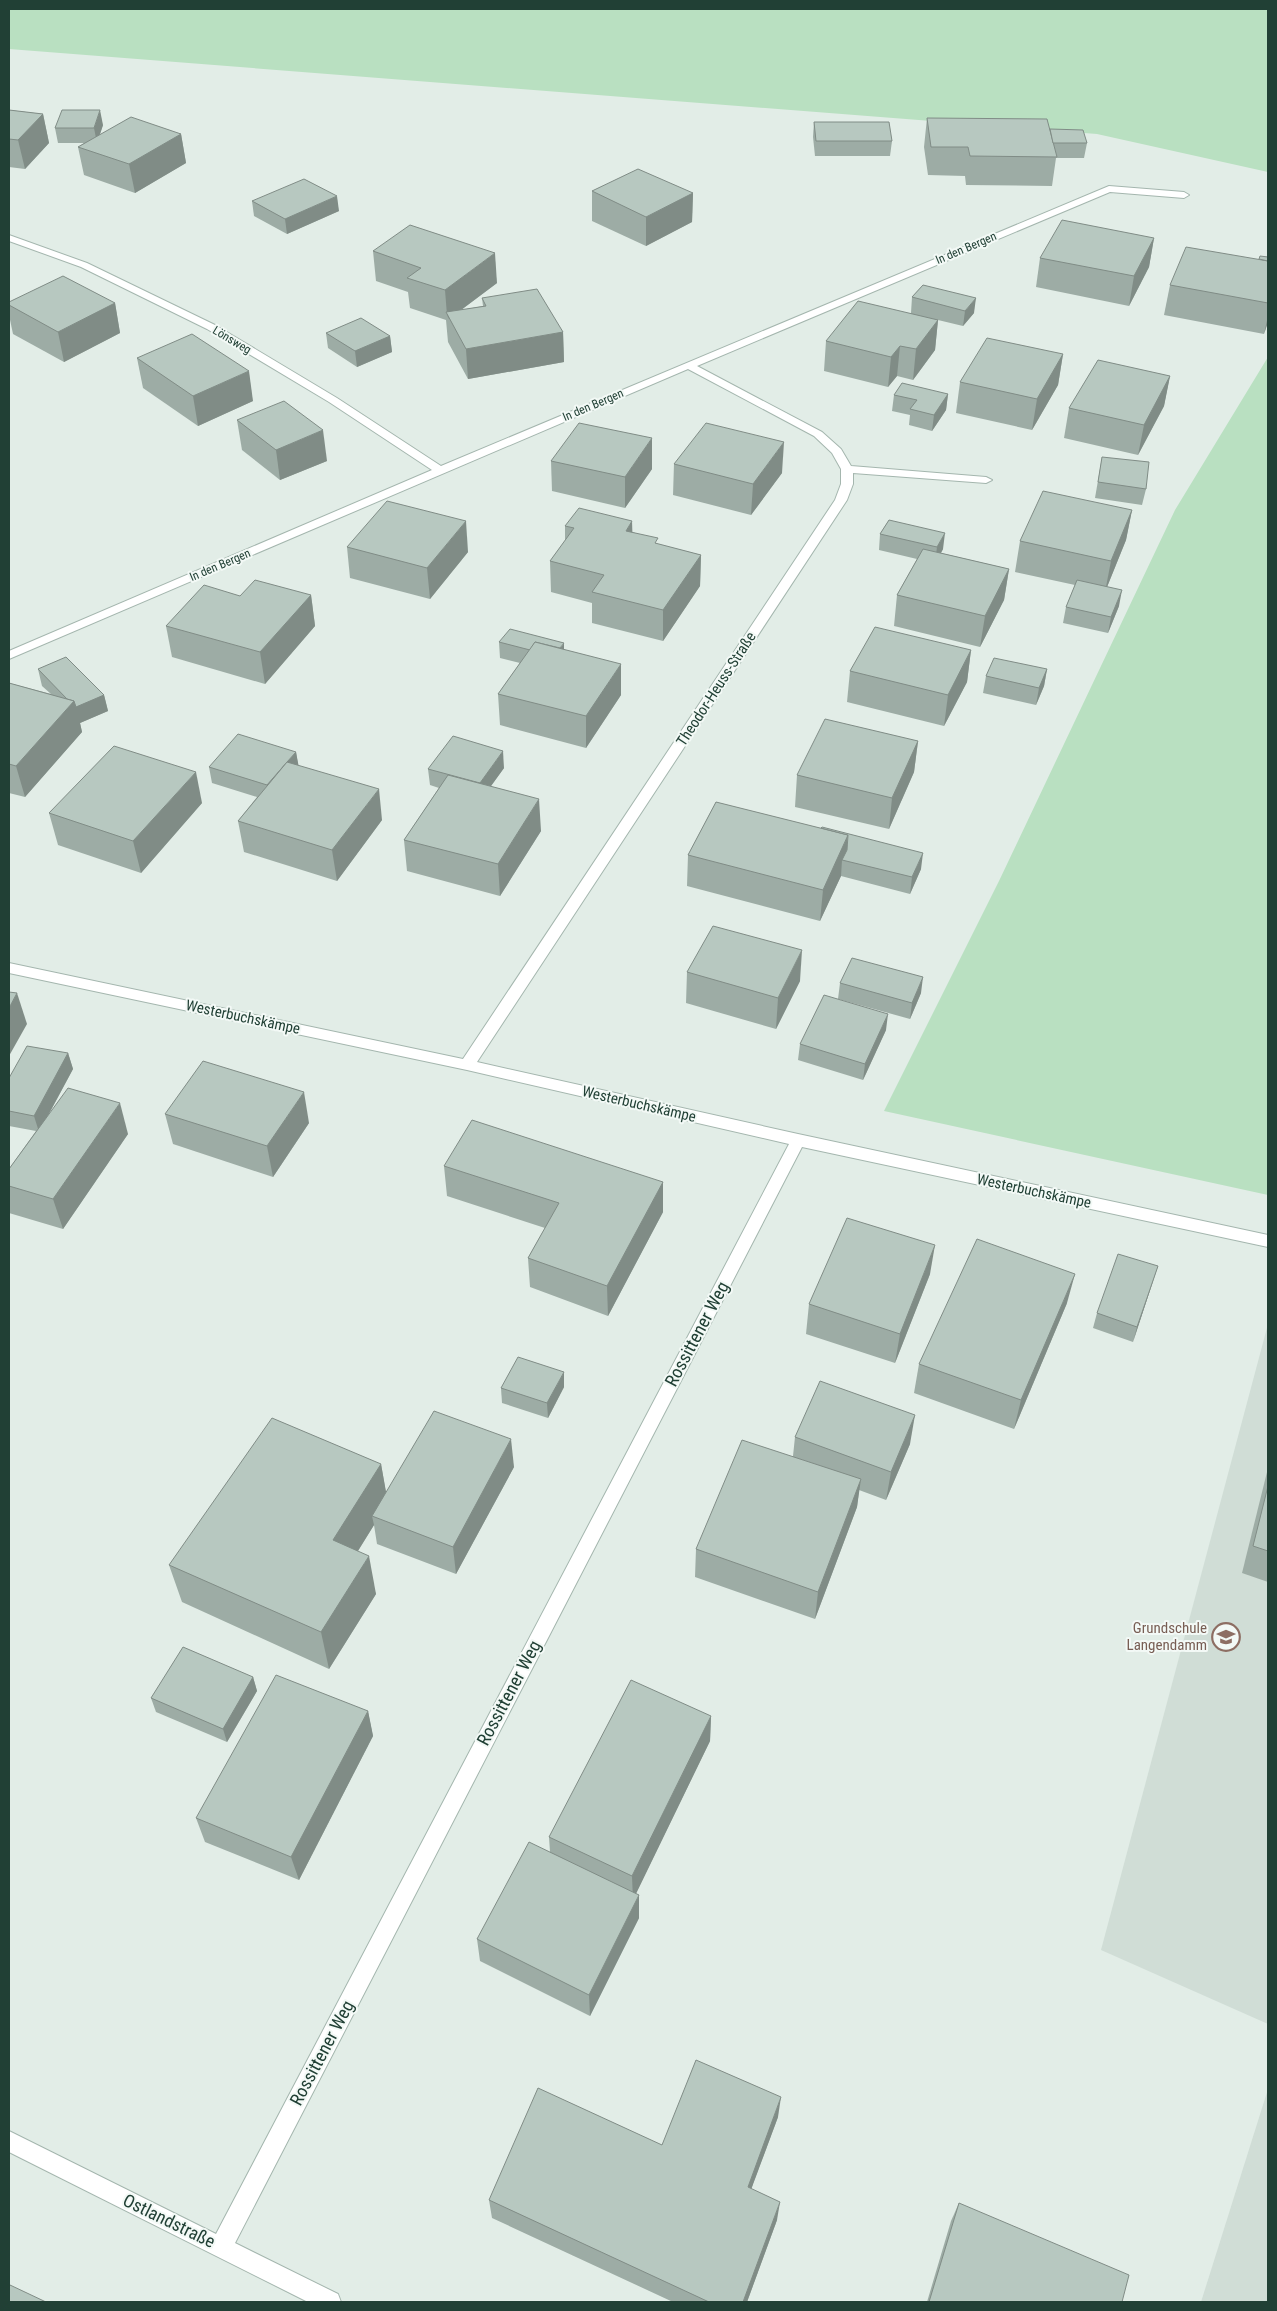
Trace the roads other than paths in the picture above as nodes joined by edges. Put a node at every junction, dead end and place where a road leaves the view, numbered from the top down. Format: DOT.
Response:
graph roads {
  1 [pos="1184,195"];
  2 [pos="9,238"];
  3 [pos="688,365"];
  4 [pos="847,469"];
  5 [pos="440,470"];
  6 [pos="986,480"];
  7 [pos="9,655"];
  8 [pos="9,968"];
  9 [pos="467,1065"];
  10 [pos="798,1140"];
  11 [pos="1268,1240"];
  12 [pos="9,2141"];
  13 [pos="221,2247"];
  14 [pos="330,2302"];
  1 -- 3 [label="street, In den Bergen"];
  2 -- 5 [label="street, Lönsweg"];
  3 -- 4 [label="street"];
  3 -- 5 [label="street, In den Bergen"];
  4 -- 6 [label="street"];
  4 -- 9 [label="street, Theodor-Heuss-Straße"];
  5 -- 7 [label="street, In den Bergen"];
  8 -- 9 [label="street, Westerbuchskämpe"];
  9 -- 10 [label="street, Westerbuchskämpe"];
  10 -- 11 [label="street, Westerbuchskämpe"];
  10 -- 13 [label="street, Rossittener Weg"];
  12 -- 13 [label="street, Ostlandstraße"];
  13 -- 14 [label="street, Ostlandstraße"];
}
